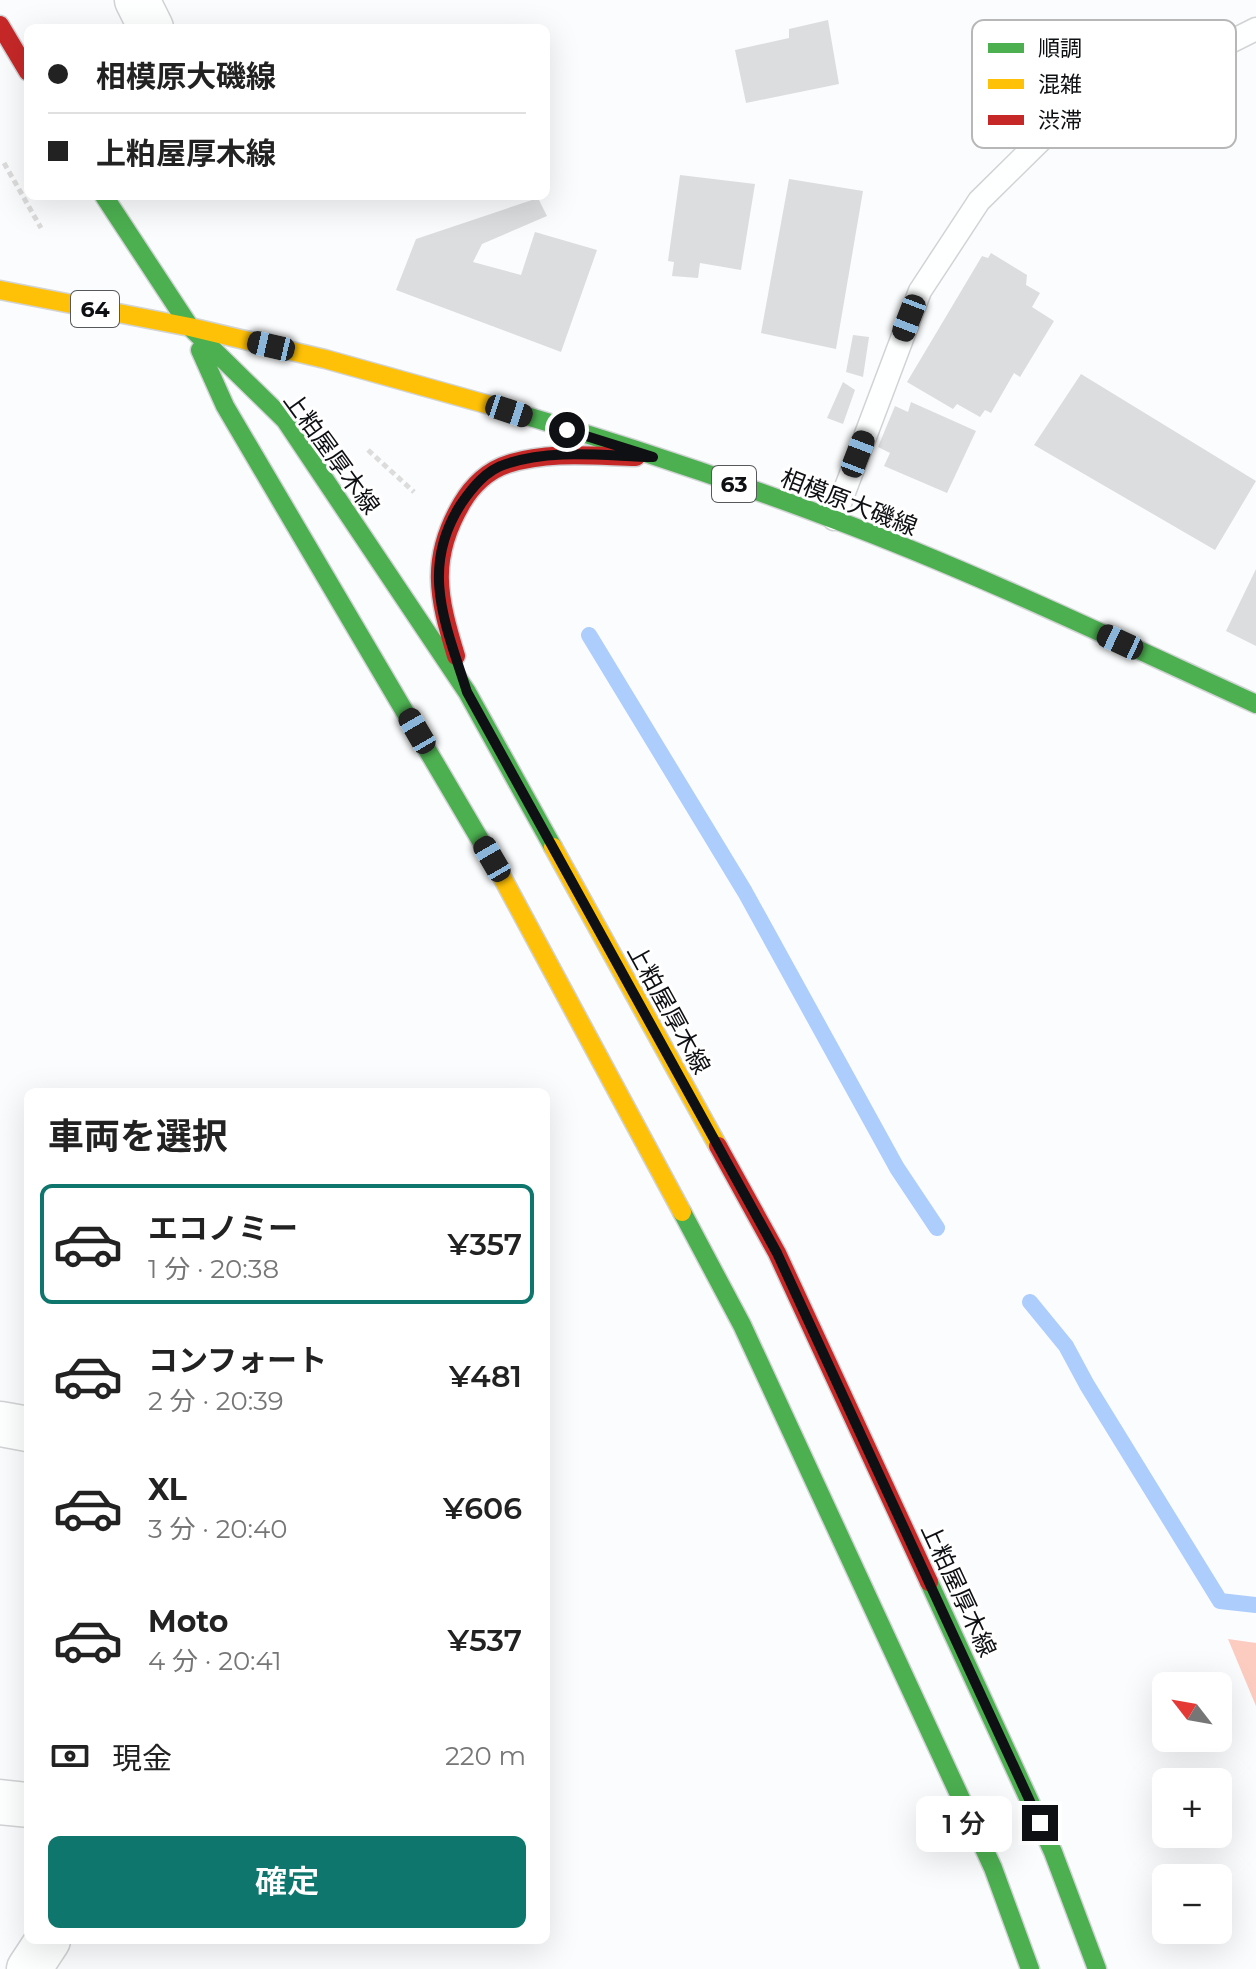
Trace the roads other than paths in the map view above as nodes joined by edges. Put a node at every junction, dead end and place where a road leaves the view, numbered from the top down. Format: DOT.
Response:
graph roads {
  1 [pos="137,0"];
  2 [pos="149,24"];
  3 [pos="0,25"];
  4 [pos="1256,29"];
  5 [pos="1236,39"];
  6 [pos="24,65"];
  7 [pos="1033,148"];
  8 [pos="107,200"];
  9 [pos="0,290"];
  10 [pos="190,327"];
  11 [pos="653,457"];
  12 [pos="834,519"];
  13 [pos="467,692"];
  14 [pos="1256,704"];
  15 [pos="0,1424"];
  16 [pos="24,1428"];
  17 [pos="0,1802"];
  18 [pos="24,1805"];
  19 [pos="45,1944"];
  20 [pos="29,1969"];
  21 [pos="1030,1969"];
  22 [pos="1097,1969"];
  1 -- 2 [label="street"];
  3 -- 6 [label="main road"];
  4 -- 5 [label="lane"];
  7 -- 12 [label="lane"];
  8 -- 10 [label="main road"];
  9 -- 10 [label="main road, 64"];
  10 -- 11 [label="main road, 相模原大磯線 / 63"];
  10 -- 13 [label="main road, 上粕屋厚木線"];
  10 -- 21 [label="main road"];
  11 -- 12 [label="main road, 相模原大磯線 / 63"];
  11 -- 13 [label="main road"];
  12 -- 14 [label="main road, 相模原大磯線 / 63"];
  13 -- 22 [label="main road, 上粕屋厚木線"];
  15 -- 16 [label="street"];
  17 -- 18 [label="street"];
  19 -- 20 [label="street"];
}
